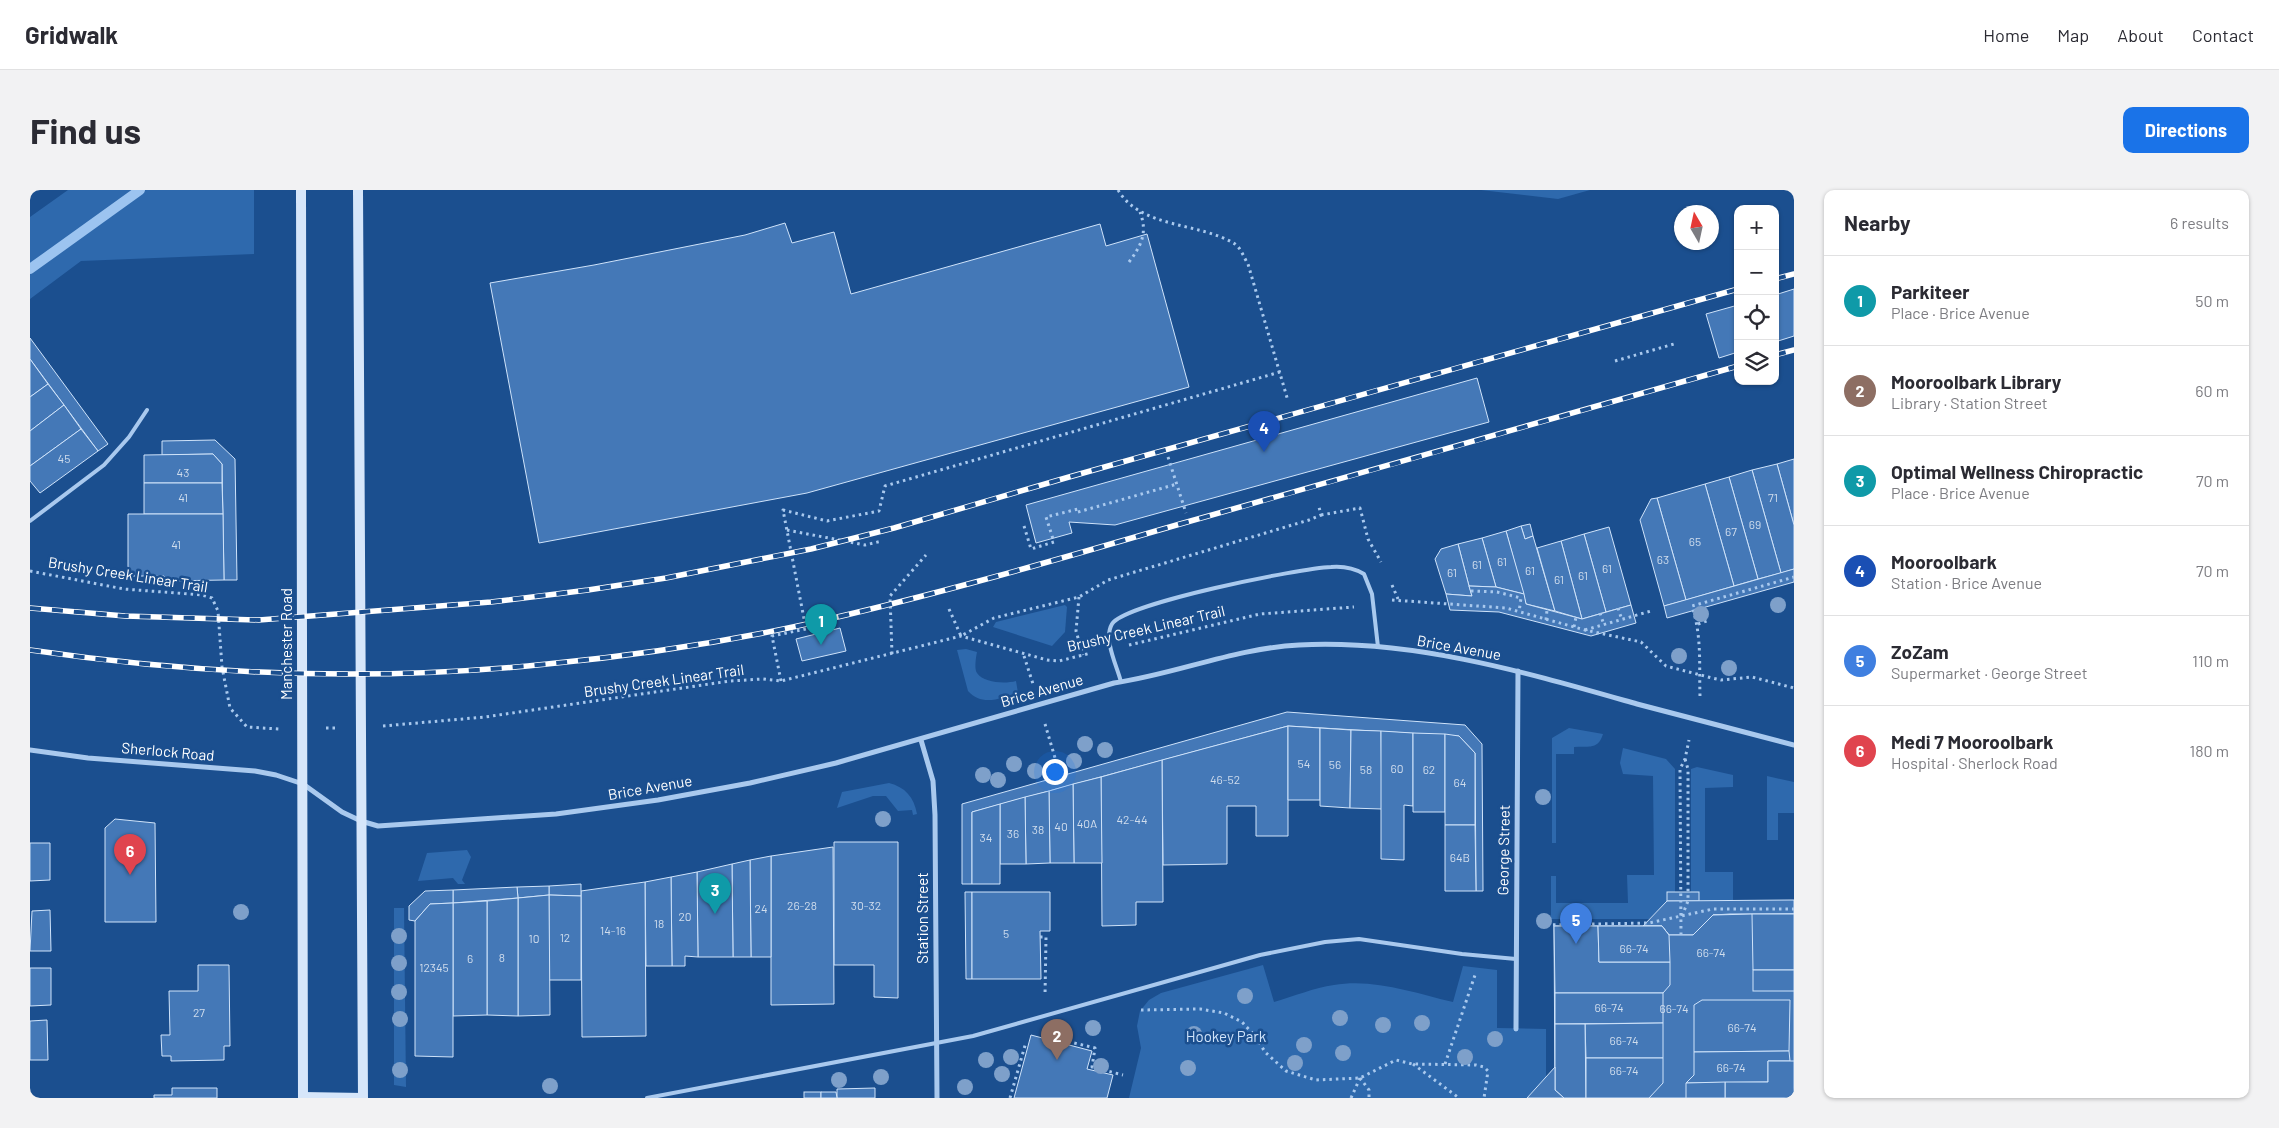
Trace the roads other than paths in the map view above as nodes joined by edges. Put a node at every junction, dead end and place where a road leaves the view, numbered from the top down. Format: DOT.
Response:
graph roads {
  1 [pos="301,190"];
  2 [pos="358,190"];
  3 [pos="147,410"];
  4 [pos="30,521"];
  5 [pos="1378,647"];
  6 [pos="1518,671"];
  7 [pos="1121,682"];
  8 [pos="921,740"];
  9 [pos="1794,745"];
  10 [pos="30,750"];
  11 [pos="303,784"];
  12 [pos="361,821"];
  13 [pos="1516,959"];
  14 [pos="1516,1029"];
  15 [pos="936,1042"];
  16 [pos="303,1098"];
  17 [pos="363,1098"];
  18 [pos="369,1098"];
  19 [pos="647,1098"];
  20 [pos="937,1098"];
  1 -- 11 [label="main road, Manchester Road"];
  2 -- 12 [label="main road"];
  3 -- 4 [label="lane"];
  5 -- 6 [label="street, Brice Avenue"];
  5 -- 7 [label="street, Brice Avenue"];
  5 -- 7 [label="lane"];
  6 -- 9 [label="street, Brice Avenue"];
  6 -- 13 [label="street, George Street"];
  7 -- 8 [label="street, Brice Avenue"];
  8 -- 12 [label="street, Brice Avenue"];
  8 -- 15 [label="street, Station Street"];
  10 -- 11 [label="street, Sherlock Road"];
  11 -- 12 [label="street, Brice Avenue"];
  11 -- 16 [label="main road, Manchester Road"];
  12 -- 17 [label="main road"];
  13 -- 14 [label="street, George Street"];
  13 -- 15 [label="lane"];
  15 -- 19 [label="lane"];
  15 -- 20 [label="street, Station Street"];
  16 -- 17 [label="main road"];
  17 -- 18 [label="lane"];
}
